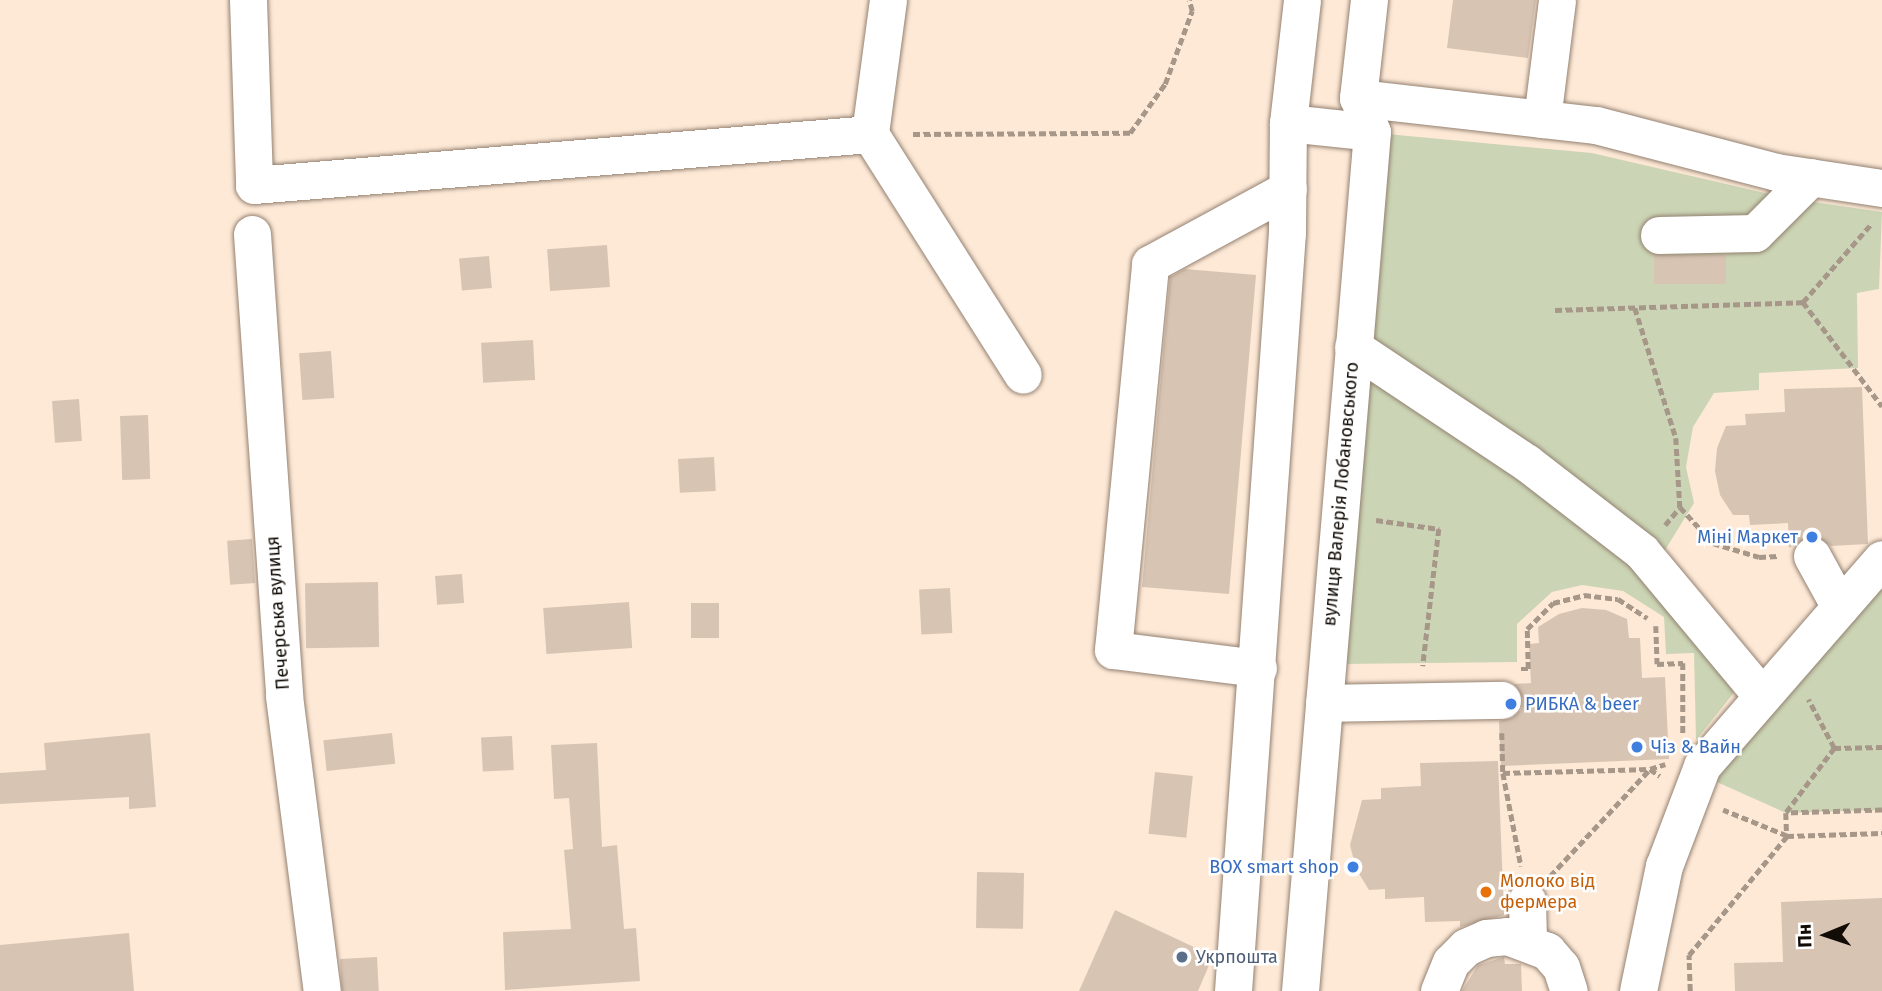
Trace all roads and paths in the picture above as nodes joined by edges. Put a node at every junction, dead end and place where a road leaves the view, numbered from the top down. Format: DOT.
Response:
graph roads {
  1 [pos="248,0"];
  2 [pos="888,0"];
  3 [pos="1189,0"];
  4 [pos="1302,0"];
  5 [pos="1368,0"];
  6 [pos="1557,0"];
  7 [pos="1358,98"];
  8 [pos="1542,119"];
  9 [pos="1288,123"];
  10 [pos="1372,132"];
  11 [pos="870,134"];
  12 [pos="1811,177"];
  13 [pos="1288,189"];
  14 [pos="1878,204"];
  15 [pos="252,234"];
  16 [pos="1659,235"];
  17 [pos="1804,302"];
  18 [pos="1635,308"];
  19 [pos="1555,310"];
  20 [pos="1353,348"];
  21 [pos="1023,375"];
  22 [pos="1882,406"];
  23 [pos="1339,515"];
  24 [pos="1812,556"];
  25 [pos="1882,559"];
  26 [pos="1840,607"];
  27 [pos="1790,664"];
  28 [pos="1258,668"];
  29 [pos="1762,696"];
  30 [pos="1502,700"];
  31 [pos="1419,701"];
  32 [pos="1324,703"];
  33 [pos="1683,745"];
  34 [pos="1882,747"];
  35 [pos="1834,748"];
  36 [pos="1672,762"];
  37 [pos="1650,769"];
  38 [pos="1691,796"];
  39 [pos="1882,810"];
  40 [pos="1786,813"];
  41 [pos="1882,833"];
  42 [pos="1787,836"];
  43 [pos="1527,900"];
  44 [pos="1528,940"];
  45 [pos="321,991"];
  46 [pos="1233,991"];
  47 [pos="1300,991"];
  48 [pos="1439,991"];
  49 [pos="1569,991"];
  50 [pos="1638,991"];
  51 [pos="1690,991"];
  1 -- 11 [label="street"];
  2 -- 11 [label="street"];
  3 -- 11 [label="path"];
  4 -- 9 [label="street"];
  5 -- 7 [label="street, вулиця Валерія Лобановського"];
  6 -- 8 [label="street"];
  7 -- 8 [label="street"];
  7 -- 10 [label="street, вулиця Валерія Лобановського"];
  8 -- 12 [label="street"];
  9 -- 10 [label="street"];
  9 -- 13 [label="street"];
  10 -- 20 [label="street, вулиця Валерія Лобановського"];
  11 -- 21 [label="street"];
  12 -- 14 [label="street"];
  12 -- 16 [label="street"];
  13 -- 28 [label="street"];
  13 -- 28 [label="street"];
  14 -- 17 [label="path"];
  15 -- 45 [label="street, Печерська вулиця"];
  17 -- 18 [label="path"];
  17 -- 22 [label="path"];
  18 -- 19 [label="path"];
  18 -- 24 [label="path"];
  20 -- 23 [label="street, вулиця Валерія Лобановського"];
  20 -- 29 [label="street"];
  23 -- 31 [label="path"];
  23 -- 32 [label="street, вулиця Валерія Лобановського"];
  24 -- 26 [label="street"];
  25 -- 26 [label="street"];
  26 -- 27 [label="street"];
  27 -- 29 [label="street"];
  27 -- 35 [label="path"];
  28 -- 46 [label="street"];
  29 -- 38 [label="street"];
  30 -- 31 [label="street"];
  30 -- 33 [label="path"];
  31 -- 32 [label="street"];
  32 -- 47 [label="street, вулиця Валерія Лобановського"];
  34 -- 35 [label="path"];
  35 -- 40 [label="path"];
  36 -- 37 [label="path"];
  37 -- 43 [label="path"];
  37 -- 43 [label="path"];
  38 -- 42 [label="path"];
  38 -- 50 [label="street"];
  39 -- 40 [label="path"];
  40 -- 42 [label="path"];
  41 -- 42 [label="path"];
  42 -- 51 [label="path"];
  43 -- 44 [label="street"];
  44 -- 48 [label="street"];
  44 -- 49 [label="street"];
}
